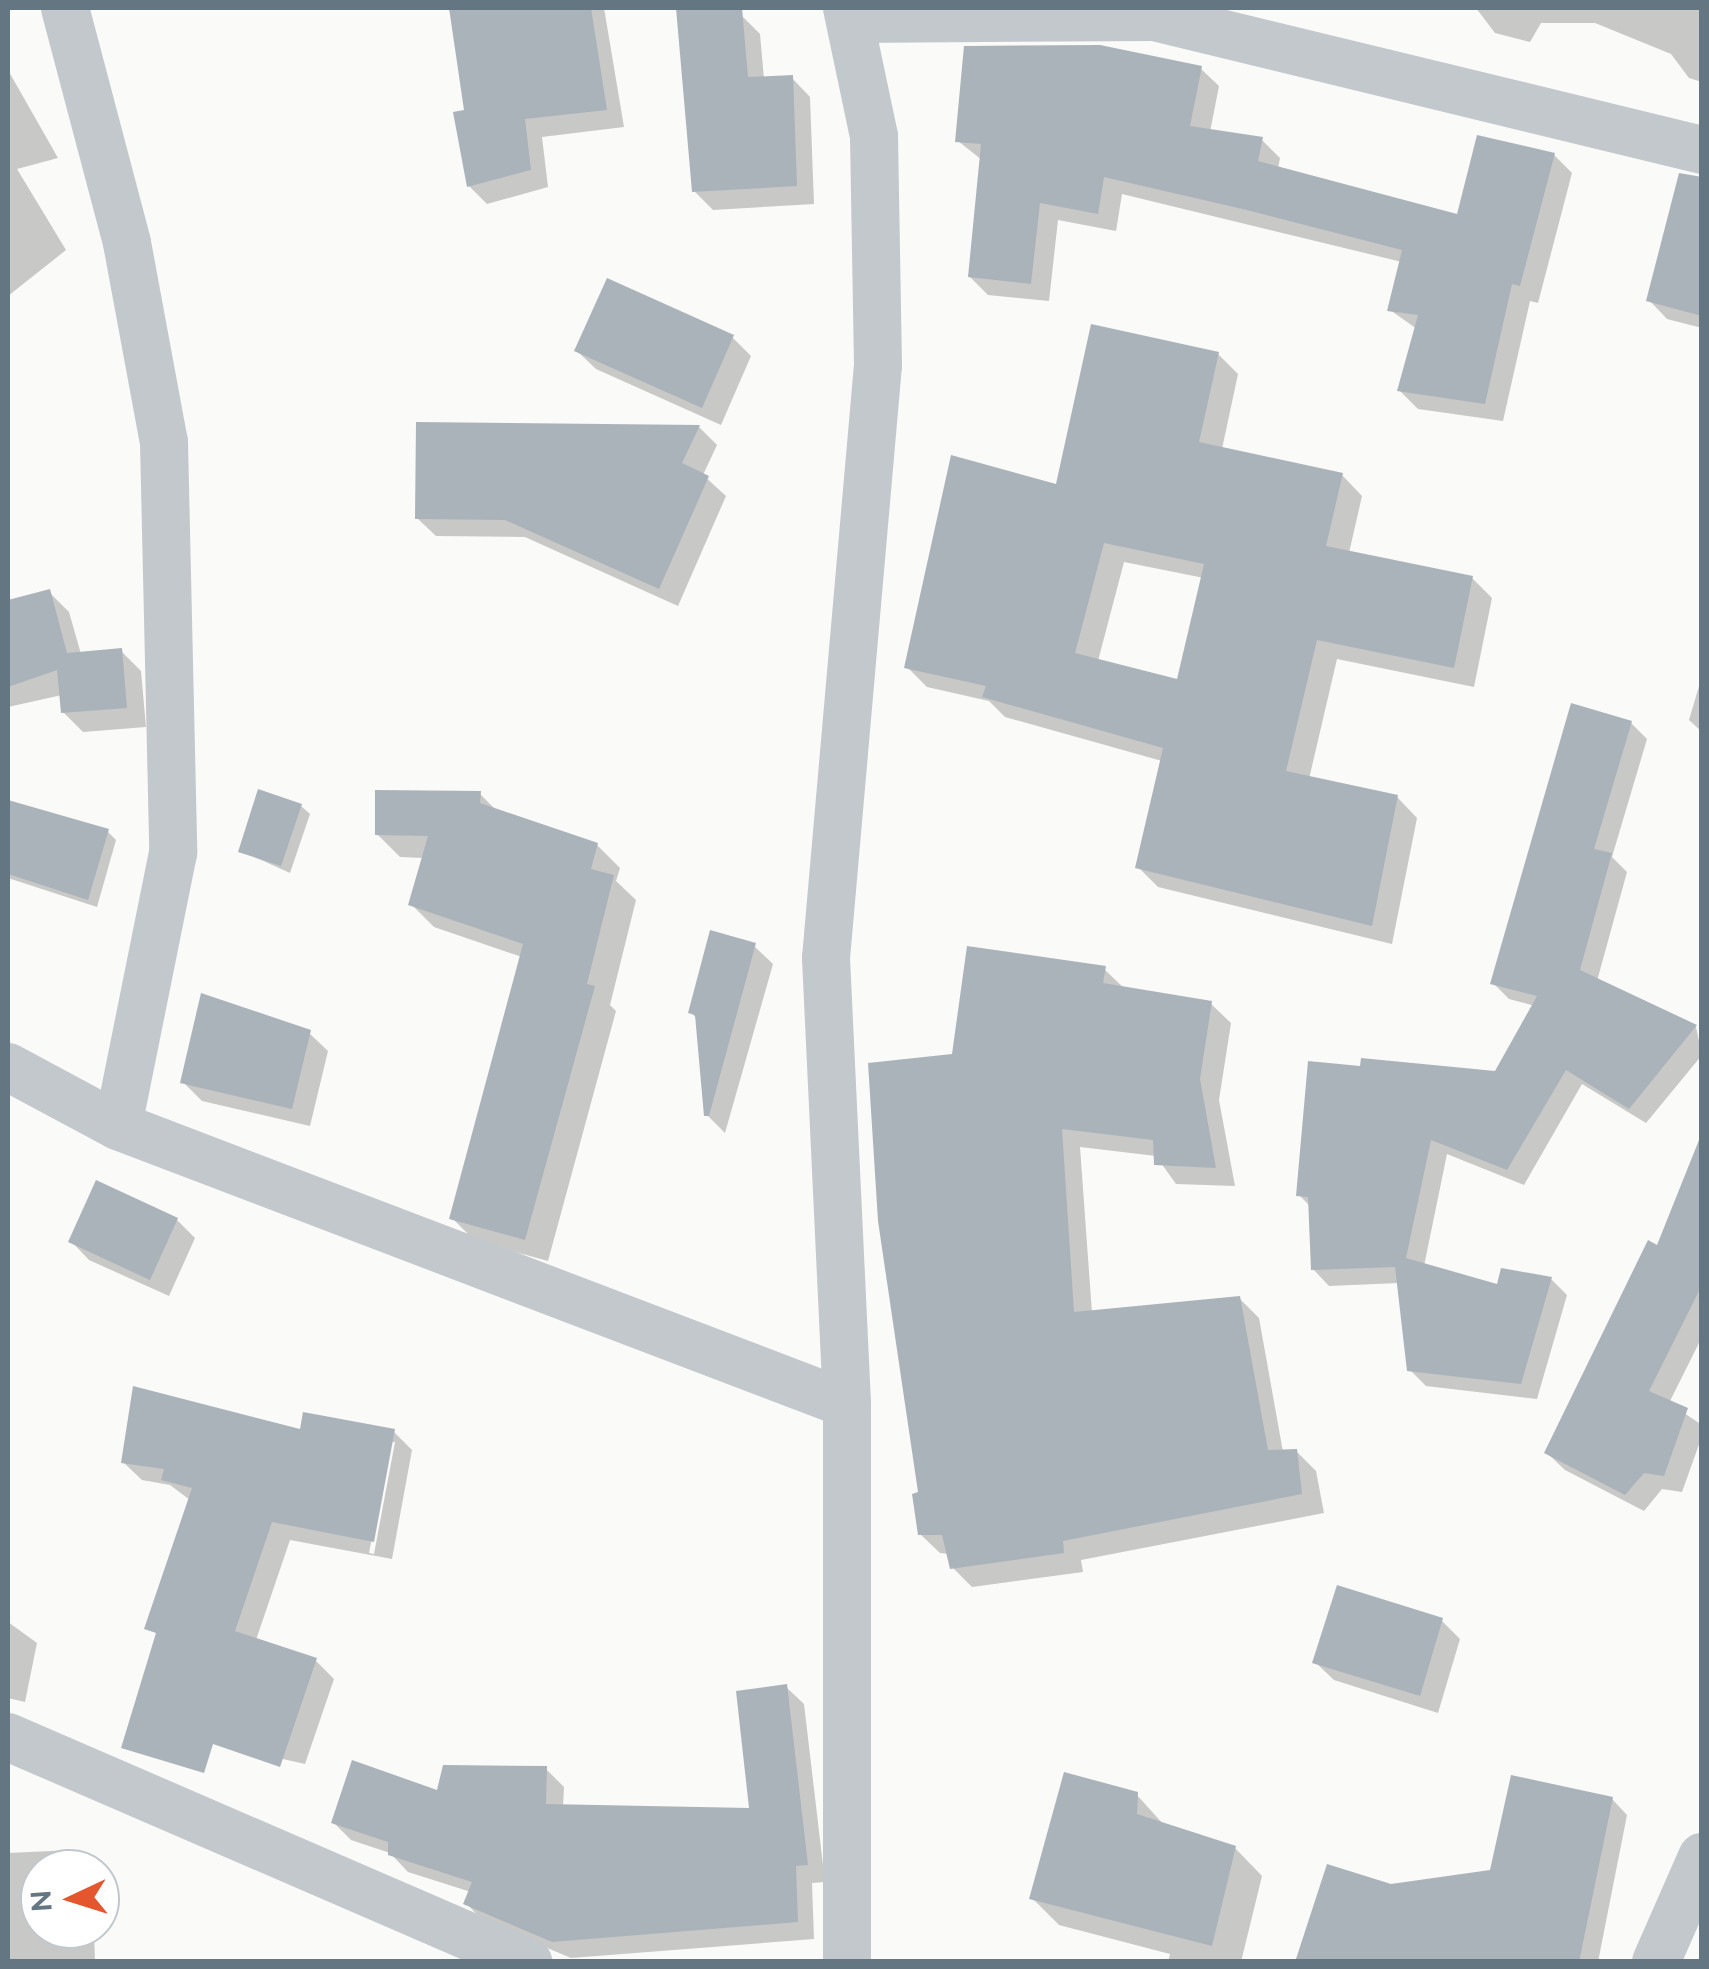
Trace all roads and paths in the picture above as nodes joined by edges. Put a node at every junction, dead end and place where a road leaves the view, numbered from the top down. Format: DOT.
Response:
graph roads {
  1 [pos="64,8"];
  2 [pos="850,13"];
  3 [pos="1702,150"];
  4 [pos="8,1067"];
  5 [pos="118,1126"];
  6 [pos="847,1404"];
  7 [pos="8,1738"];
  8 [pos="1702,1858"];
  9 [pos="528,1962"];
  10 [pos="848,1962"];
  11 [pos="1656,1962"];
  1 -- 5 [label="street"];
  2 -- 3 [label="street"];
  2 -- 6 [label="street"];
  4 -- 5 [label="street"];
  5 -- 6 [label="street"];
  6 -- 10 [label="street"];
  7 -- 9 [label="street"];
  8 -- 11 [label="street"];
}
